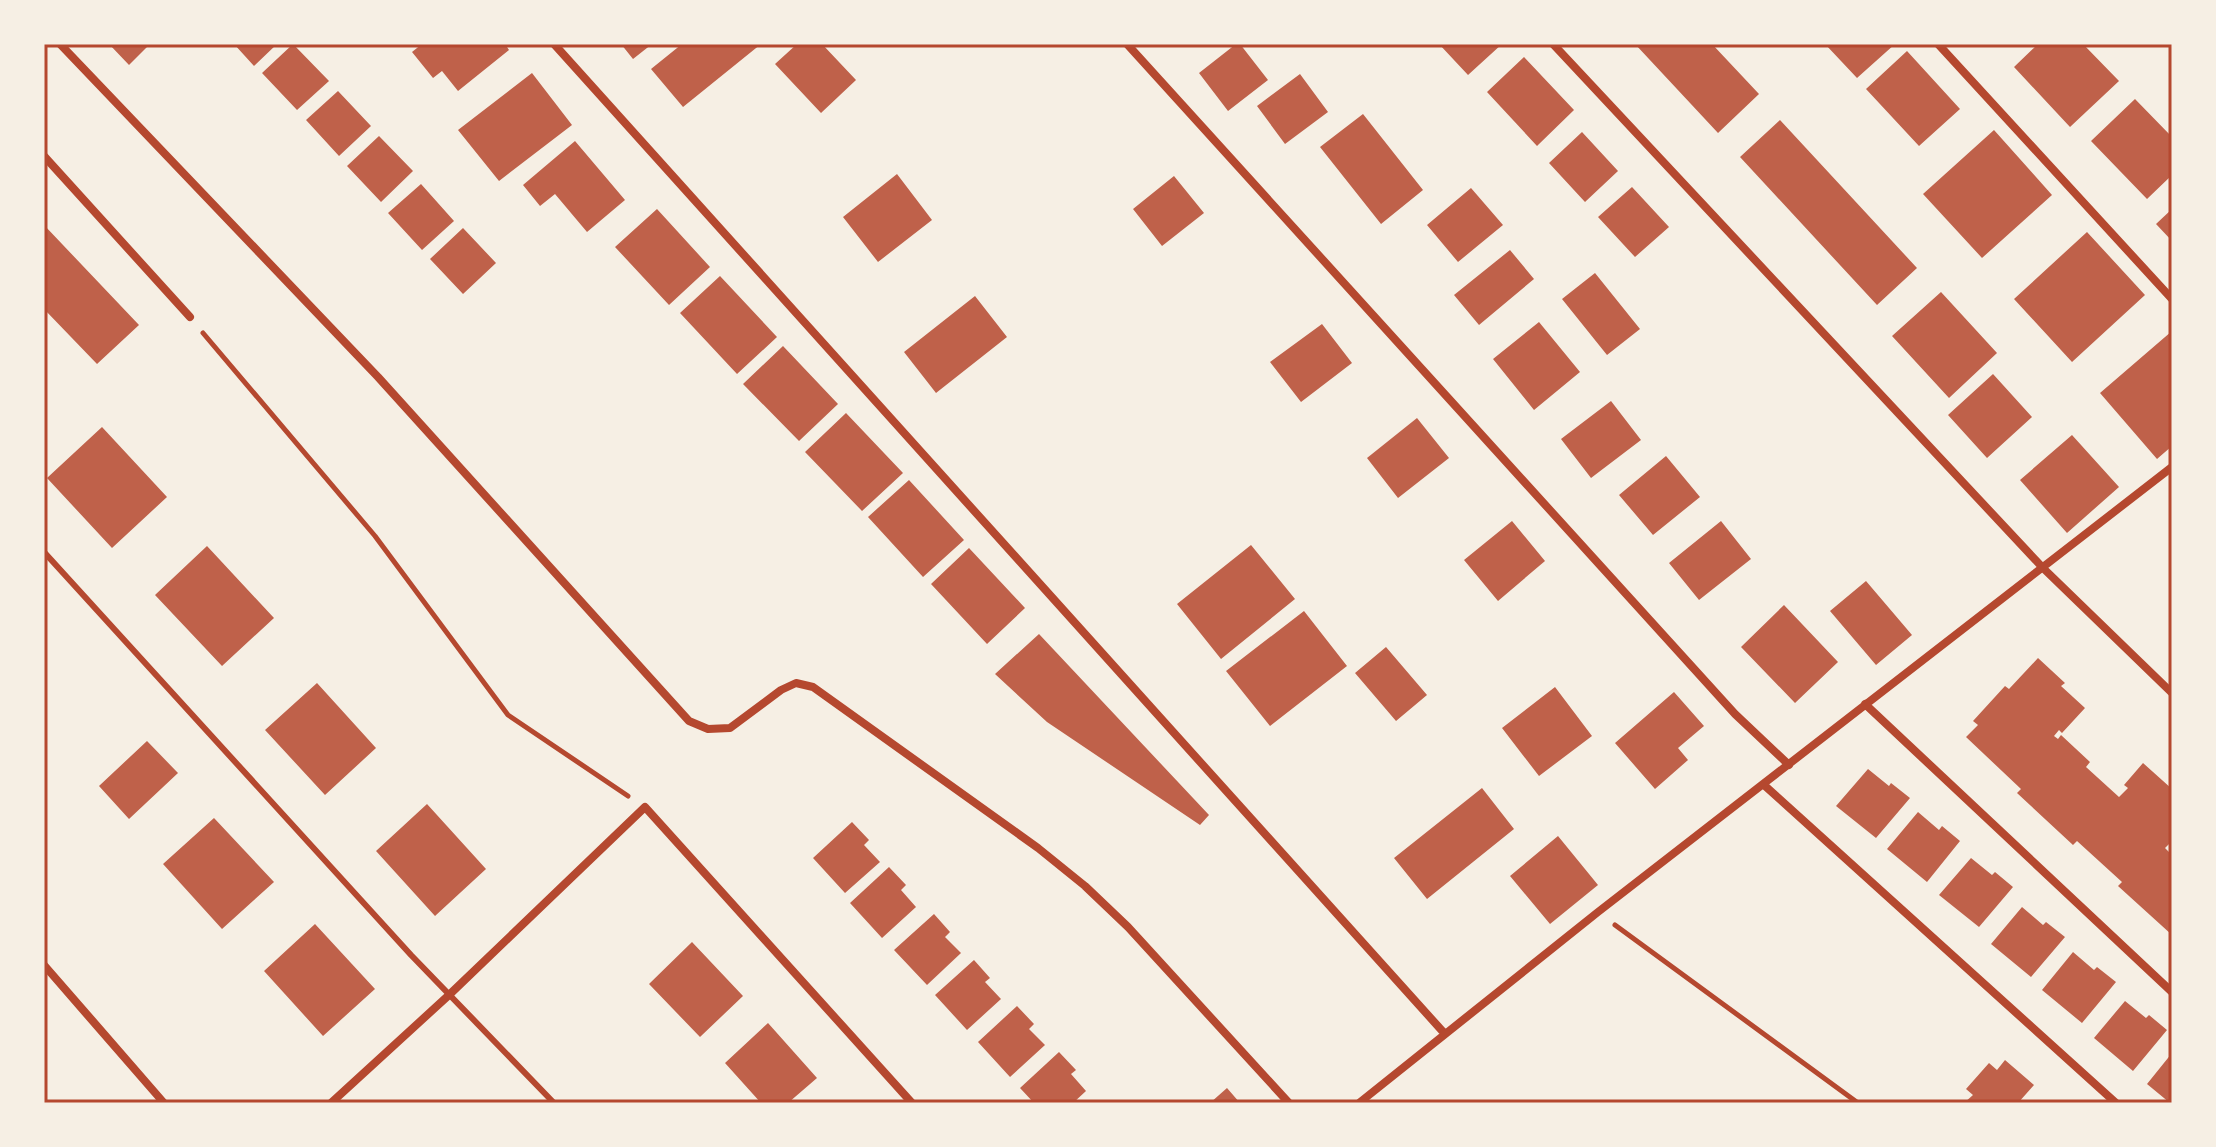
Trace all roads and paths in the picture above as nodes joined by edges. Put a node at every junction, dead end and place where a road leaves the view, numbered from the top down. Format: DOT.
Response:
graph roads {
  1 [pos="60,44"];
  2 [pos="554,44"];
  3 [pos="1127,44"];
  4 [pos="1553,44"];
  5 [pos="1938,44"];
  6 [pos="44,156"];
  7 [pos="2172,299"];
  8 [pos="190,317"];
  9 [pos="2172,467"];
  10 [pos="44,552"];
  11 [pos="2043,568"];
  12 [pos="2172,693"];
  13 [pos="1865,704"];
  14 [pos="1789,765"];
  15 [pos="1764,785"];
  16 [pos="645,807"];
  17 [pos="1598,912"];
  18 [pos="44,965"];
  19 [pos="2172,992"];
  20 [pos="449,995"];
  21 [pos="1445,1034"];
  22 [pos="164,1103"];
  23 [pos="331,1103"];
  24 [pos="554,1103"];
  25 [pos="912,1103"];
  26 [pos="1289,1103"];
  27 [pos="1359,1103"];
  28 [pos="1858,1103"];
  29 [pos="2116,1103"];
  1 -- 26 [label="street"];
  2 -- 21 [label="street"];
  3 -- 14 [label="street"];
  4 -- 11 [label="street"];
  5 -- 7 [label="street"];
  6 -- 8 [label="street"];
  8 -- 16 [label="path"];
  9 -- 11 [label="street"];
  10 -- 20 [label="lane"];
  11 -- 12 [label="street"];
  11 -- 13 [label="street"];
  13 -- 14 [label="street"];
  13 -- 19 [label="street"];
  14 -- 15 [label="street"];
  15 -- 17 [label="street"];
  15 -- 29 [label="street"];
  16 -- 20 [label="street"];
  16 -- 25 [label="street"];
  17 -- 21 [label="street"];
  17 -- 28 [label="path"];
  18 -- 22 [label="street"];
  20 -- 23 [label="street"];
  20 -- 24 [label="lane"];
  21 -- 27 [label="street"];
}
